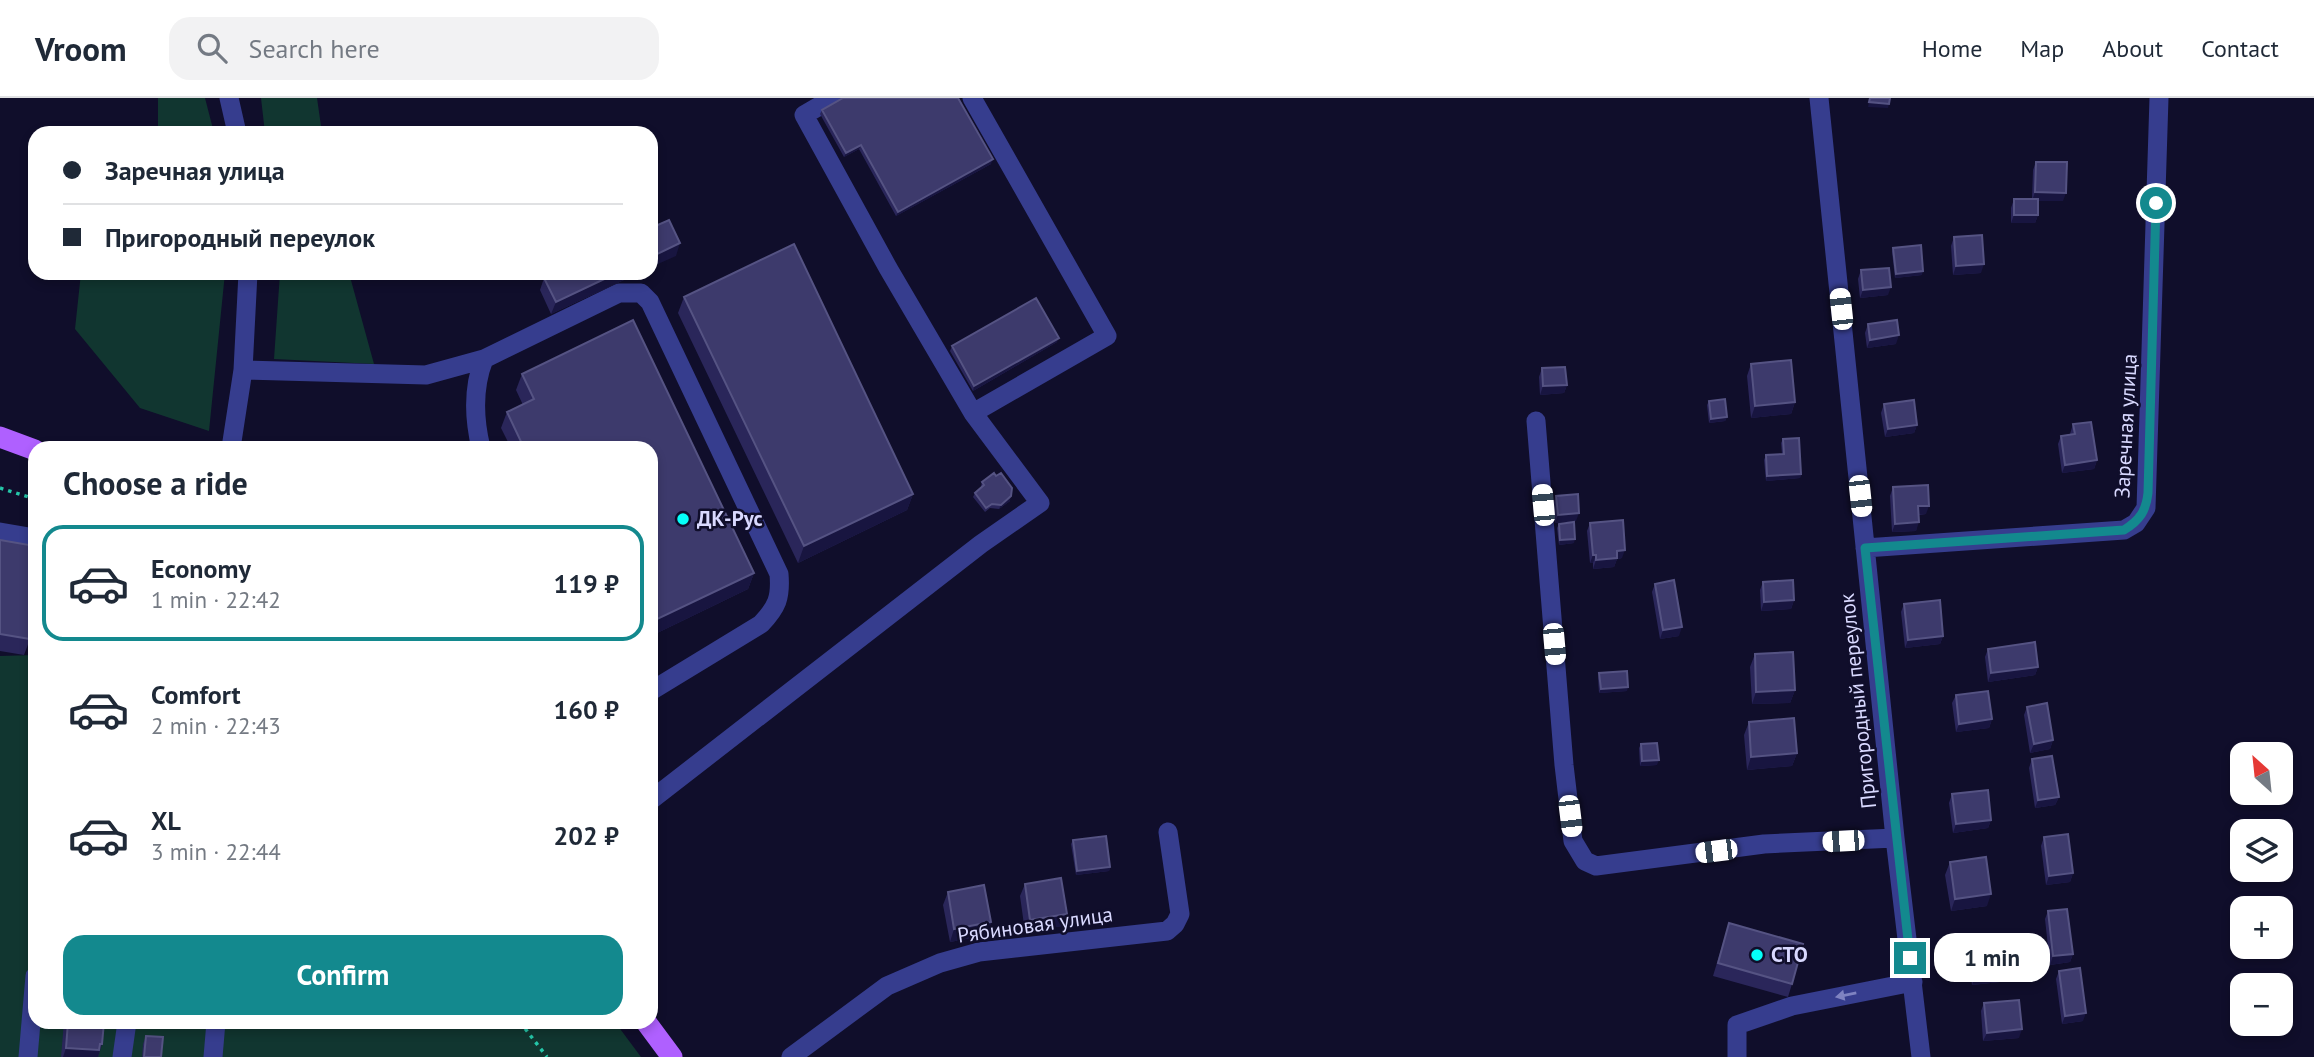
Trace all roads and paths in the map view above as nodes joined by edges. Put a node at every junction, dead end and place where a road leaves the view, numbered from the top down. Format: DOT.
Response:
graph roads {
  1 [pos="229,98"];
  2 [pos="972,98"];
  3 [pos="1819,98"];
  4 [pos="2159,98"];
  5 [pos="828,99"];
  6 [pos="235,126"];
  7 [pos="248,280"];
  8 [pos="484,359"];
  9 [pos="243,370"];
  10 [pos="972,413"];
  11 [pos="1536,421"];
  12 [pos="0,437"];
  13 [pos="233,441"];
  14 [pos="480,441"];
  15 [pos="28,447"];
  16 [pos="0,488"];
  17 [pos="28,497"];
  18 [pos="0,532"];
  19 [pos="28,537"];
  20 [pos="1865,548"];
  21 [pos="658,687"];
  22 [pos="658,795"];
  23 [pos="1168,832"];
  24 [pos="1895,838"];
  25 [pos="1913,982"];
  26 [pos="30,1029"];
  27 [pos="126,1029"];
  28 [pos="215,1029"];
  29 [pos="525,1029"];
  30 [pos="651,1029"];
  31 [pos="28,1057"];
  32 [pos="122,1057"];
  33 [pos="213,1057"];
  34 [pos="547,1057"];
  35 [pos="672,1057"];
  36 [pos="791,1057"];
  37 [pos="1737,1057"];
  38 [pos="1921,1057"];
  1 -- 6 [label="street"];
  2 -- 10 [label="street"];
  3 -- 20 [label="street, Пригородный переулок"];
  4 -- 20 [label="street, Заречная улица"];
  5 -- 10 [label="street"];
  7 -- 9 [label="street"];
  8 -- 9 [label="street"];
  8 -- 14 [label="street"];
  8 -- 21 [label="street"];
  9 -- 13 [label="street"];
  10 -- 22 [label="street"];
  11 -- 24 [label="street"];
  12 -- 15 [label="main road"];
  16 -- 17 [label="path"];
  18 -- 19 [label="street"];
  20 -- 24 [label="street, Пригородный переулок"];
  23 -- 36 [label="street, Рябиновая улица"];
  24 -- 25 [label="street, Пригородный переулок"];
  25 -- 37 [label="street, one-way"];
  25 -- 38 [label="street, Пригородный переулок"];
  26 -- 31 [label="street"];
  27 -- 32 [label="street"];
  28 -- 33 [label="street"];
  29 -- 34 [label="path"];
  30 -- 35 [label="main road"];
}
